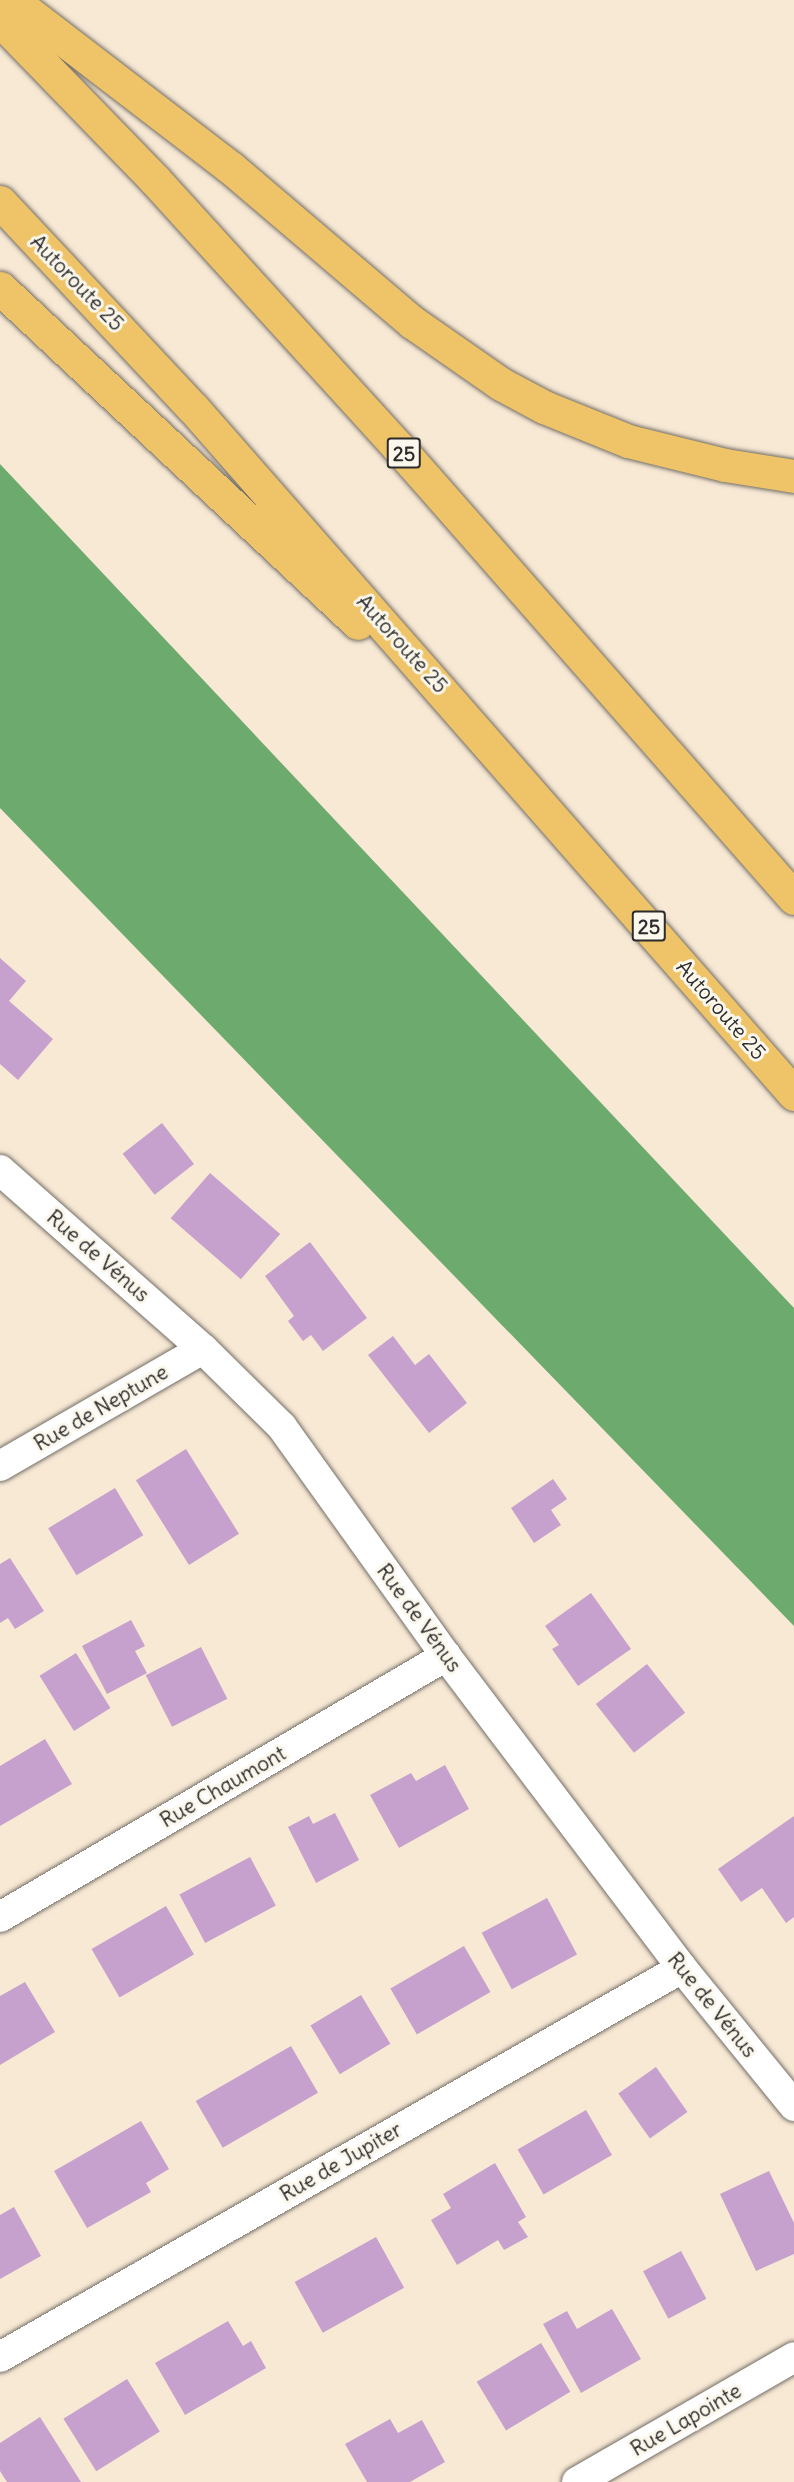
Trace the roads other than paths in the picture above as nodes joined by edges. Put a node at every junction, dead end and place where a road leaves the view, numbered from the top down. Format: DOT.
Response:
graph roads {
  1 [pos="12,0"];
  2 [pos="0,20"];
  3 [pos="0,202"];
  4 [pos="0,288"];
  5 [pos="794,476"];
  6 [pos="504,758"];
  7 [pos="794,898"];
  8 [pos="794,1094"];
  9 [pos="0,1170"];
  10 [pos="203,1349"];
  11 [pos="0,1466"];
  12 [pos="446,1656"];
  13 [pos="0,1917"];
  14 [pos="682,1968"];
  15 [pos="794,2106"];
  16 [pos="0,2357"];
  17 [pos="794,2357"];
  18 [pos="577,2482"];
  1 -- 5 [label="highway"];
  2 -- 7 [label="highway, 25"];
  3 -- 6 [label="highway, Autoroute 25 / 25"];
  4 -- 6 [label="highway"];
  6 -- 8 [label="highway, Autoroute 25 / 25"];
  9 -- 10 [label="street, Rue de Vénus"];
  10 -- 11 [label="street, Rue de Neptune"];
  10 -- 12 [label="street, Rue de Vénus"];
  12 -- 13 [label="street, Rue Chaumont"];
  12 -- 14 [label="street, Rue de Vénus"];
  14 -- 15 [label="street, Rue de Vénus"];
  14 -- 16 [label="street, Rue de Jupiter"];
  17 -- 18 [label="street, Rue Lapointe"];
}
